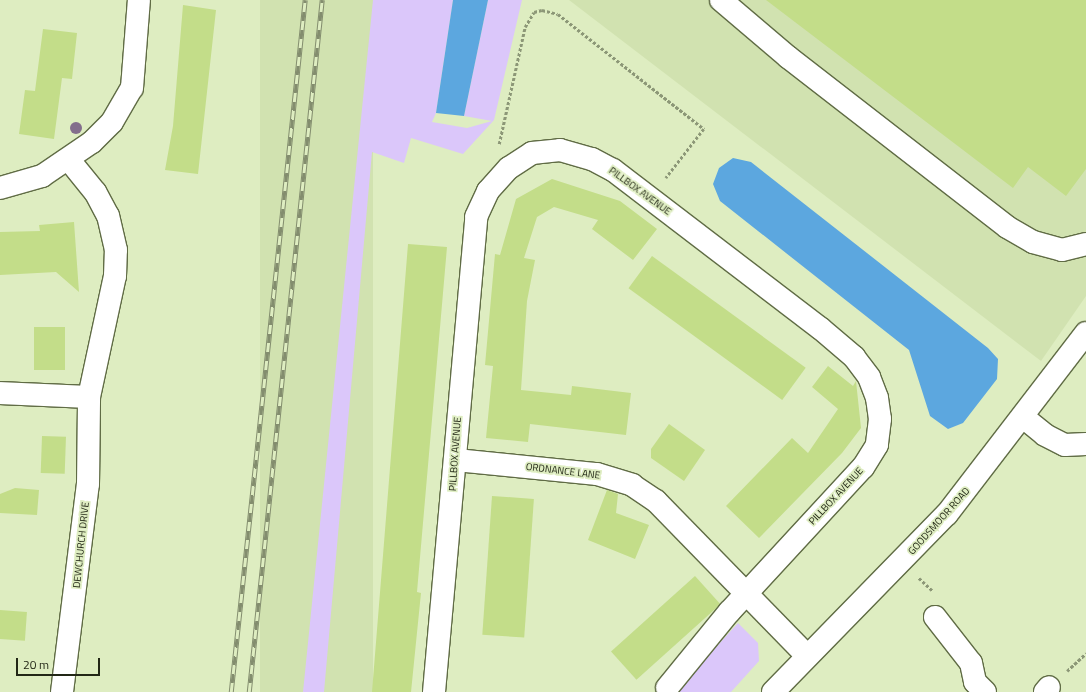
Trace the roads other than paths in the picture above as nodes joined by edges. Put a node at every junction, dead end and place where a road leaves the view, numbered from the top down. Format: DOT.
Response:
graph roads {
  1 [pos="139,0"];
  2 [pos="721,0"];
  3 [pos="69,160"];
  4 [pos="0,188"];
  5 [pos="1086,244"];
  6 [pos="1086,333"];
  7 [pos="0,393"];
  8 [pos="89,397"];
  9 [pos="1023,417"];
  10 [pos="1086,444"];
  11 [pos="456,460"];
  12 [pos="747,592"];
  13 [pos="935,617"];
  14 [pos="806,656"];
  15 [pos="980,687"];
  16 [pos="667,688"];
  17 [pos="62,692"];
  18 [pos="434,692"];
  19 [pos="773,692"];
  1 -- 3 [label="street"];
  2 -- 5 [label="street"];
  3 -- 4 [label="street"];
  3 -- 8 [label="street, DEWCHURCH DRIVE"];
  6 -- 9 [label="street, GOODSMOOR ROAD"];
  7 -- 8 [label="street"];
  8 -- 17 [label="street, DEWCHURCH DRIVE"];
  9 -- 10 [label="street"];
  9 -- 14 [label="street, GOODSMOOR ROAD"];
  11 -- 12 [label="street, ORDNANCE LANE"];
  11 -- 12 [label="street, PILLBOX AVENUE"];
  11 -- 18 [label="street, PILLBOX AVENUE"];
  12 -- 14 [label="street, ORDNANCE LANE"];
  12 -- 16 [label="street"];
  13 -- 15 [label="street"];
  14 -- 19 [label="street, GOODSMOOR ROAD"];
}
